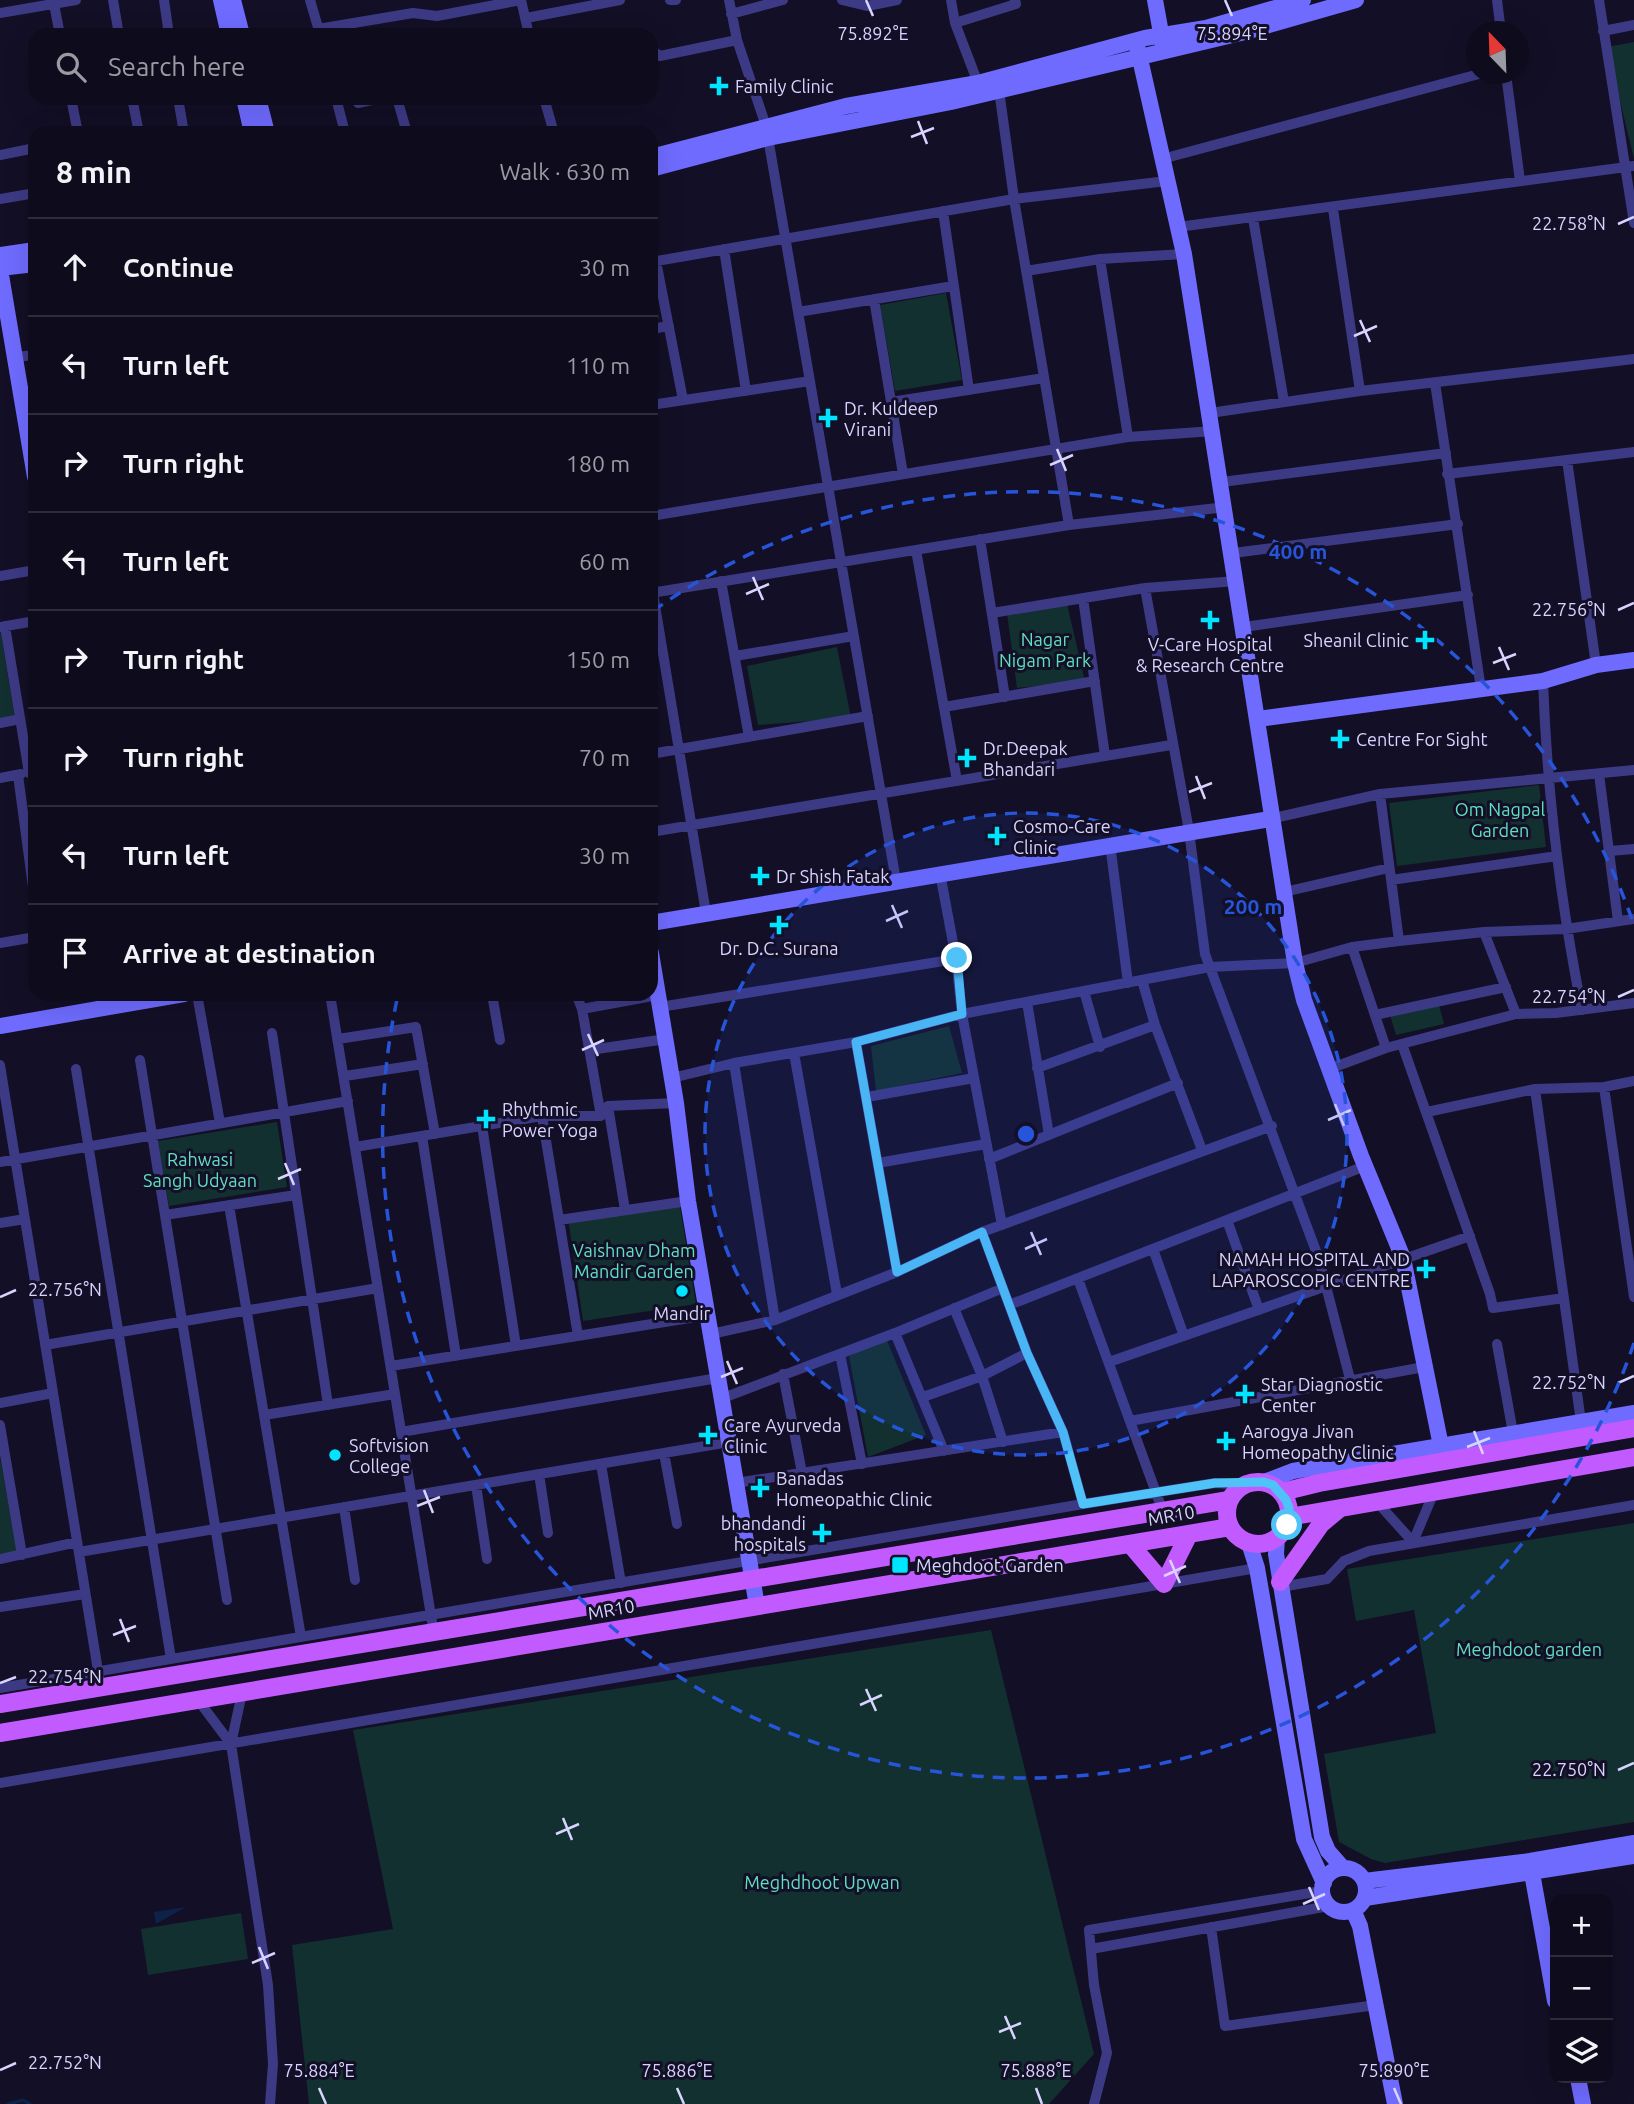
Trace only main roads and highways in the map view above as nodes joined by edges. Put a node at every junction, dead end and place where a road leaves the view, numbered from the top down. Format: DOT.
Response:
graph roads {
  1 [pos="1634,1428"];
  2 [pos="1634,1457"];
  3 [pos="1282,1492"];
  4 [pos="1229,1500"];
  5 [pos="1341,1507"];
  6 [pos="1289,1517"];
  7 [pos="1230,1527"];
  8 [pos="1189,1534"];
  9 [pos="1129,1544"];
  10 [pos="1281,1584"];
  11 [pos="0,1704"];
  12 [pos="0,1733"];
  1 -- 3 [label="main road"];
  2 -- 5 [label="main road"];
  3 -- 4 [label="main road"];
  3 -- 6 [label="main road"];
  4 -- 7 [label="main road"];
  4 -- 11 [label="main road, MR10"];
  5 -- 6 [label="main road"];
  5 -- 10 [label="main road"];
  6 -- 7 [label="main road"];
  7 -- 8 [label="main road, MR10"];
  8 -- 9 [label="main road, MR10"];
  8 -- 9 [label="main road"];
  9 -- 12 [label="main road, MR10"];
}
